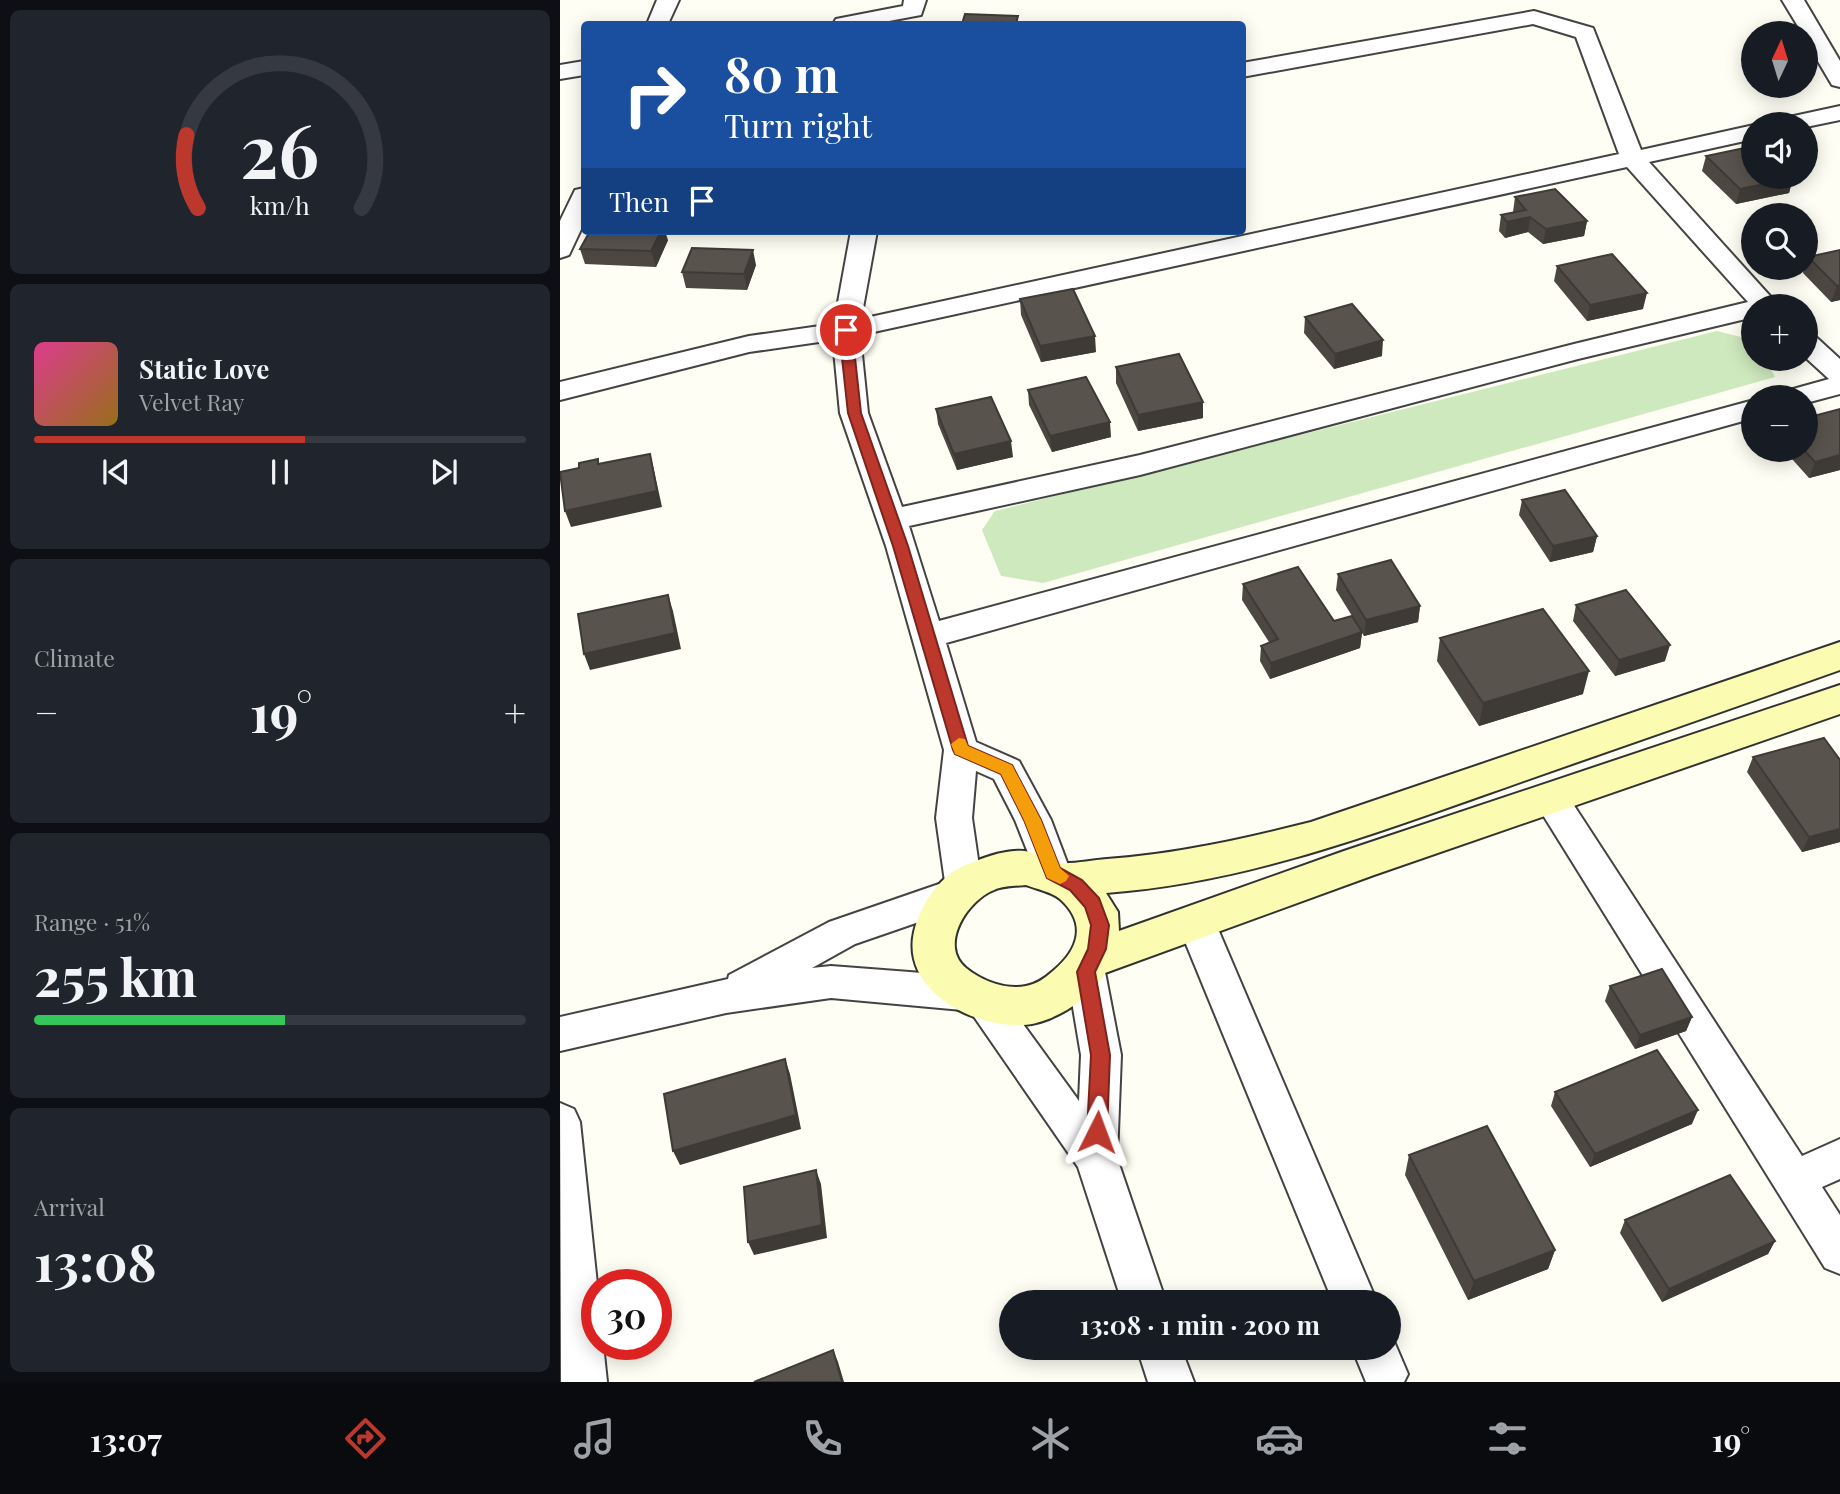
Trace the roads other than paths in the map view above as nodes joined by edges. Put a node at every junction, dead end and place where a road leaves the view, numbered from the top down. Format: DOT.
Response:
graph roads {
  1 [pos="668,0"];
  2 [pos="1793,0"];
  3 [pos="912,11"];
  4 [pos="659,21"];
  5 [pos="860,21"];
  6 [pos="581,68"];
  7 [pos="1246,69"];
  8 [pos="560,72"];
  9 [pos="1840,80"];
  10 [pos="1840,113"];
  11 [pos="1818,118"];
  12 [pos="1741,135"];
  13 [pos="1632,158"];
  14 [pos="581,202"];
  15 [pos="863,235"];
  16 [pos="560,250"];
  17 [pos="1755,294"];
  18 [pos="1741,312"];
  19 [pos="846,330"];
  20 [pos="1818,354"];
  21 [pos="1840,374"];
  22 [pos="1840,385"];
  23 [pos="560,391"];
  24 [pos="1818,391"];
  25 [pos="1741,413"];
  26 [pos="892,520"];
  27 [pos="928,636"];
  28 [pos="1840,656"];
  29 [pos="1840,699"];
  30 [pos="961,750"];
  31 [pos="1550,797"];
  32 [pos="1059,876"];
  33 [pos="960,891"];
  34 [pos="1196,922"];
  35 [pos="1089,966"];
  36 [pos="726,996"];
  37 [pos="974,998"];
  38 [pos="560,1034"];
  39 [pos="560,1122"];
  40 [pos="1096,1158"];
  41 [pos="1840,1158"];
  42 [pos="1794,1180"];
  43 [pos="1840,1253"];
  44 [pos="1140,1290"];
  45 [pos="1350,1290"];
  46 [pos="1163,1360"];
  47 [pos="584,1382"];
  48 [pos="1171,1382"];
  1 -- 4 [label="street"];
  2 -- 9 [label="street"];
  3 -- 5 [label="street"];
  6 -- 8 [label="street"];
  7 -- 13 [label="street"];
  10 -- 11 [label="street"];
  12 -- 13 [label="street"];
  13 -- 17 [label="street"];
  13 -- 19 [label="street"];
  14 -- 16 [label="street"];
  15 -- 19 [label="street"];
  18 -- 26 [label="street"];
  19 -- 23 [label="street"];
  19 -- 26 [label="street"];
  20 -- 21 [label="street"];
  22 -- 24 [label="street"];
  25 -- 27 [label="street"];
  26 -- 27 [label="street"];
  27 -- 30 [label="street"];
  28 -- 32 [label="street"];
  29 -- 31 [label="street"];
  30 -- 32 [label="street"];
  30 -- 33 [label="street"];
  31 -- 34 [label="street"];
  31 -- 42 [label="street"];
  32 -- 33 [label="street"];
  32 -- 35 [label="street"];
  33 -- 36 [label="street"];
  33 -- 37 [label="street"];
  34 -- 35 [label="street"];
  34 -- 45 [label="street"];
  35 -- 37 [label="street"];
  35 -- 40 [label="street"];
  36 -- 37 [label="street"];
  36 -- 38 [label="street"];
  37 -- 40 [label="street"];
  39 -- 47 [label="street"];
  40 -- 44 [label="street"];
  41 -- 42 [label="street"];
  42 -- 43 [label="street"];
  46 -- 48 [label="street"];
}
